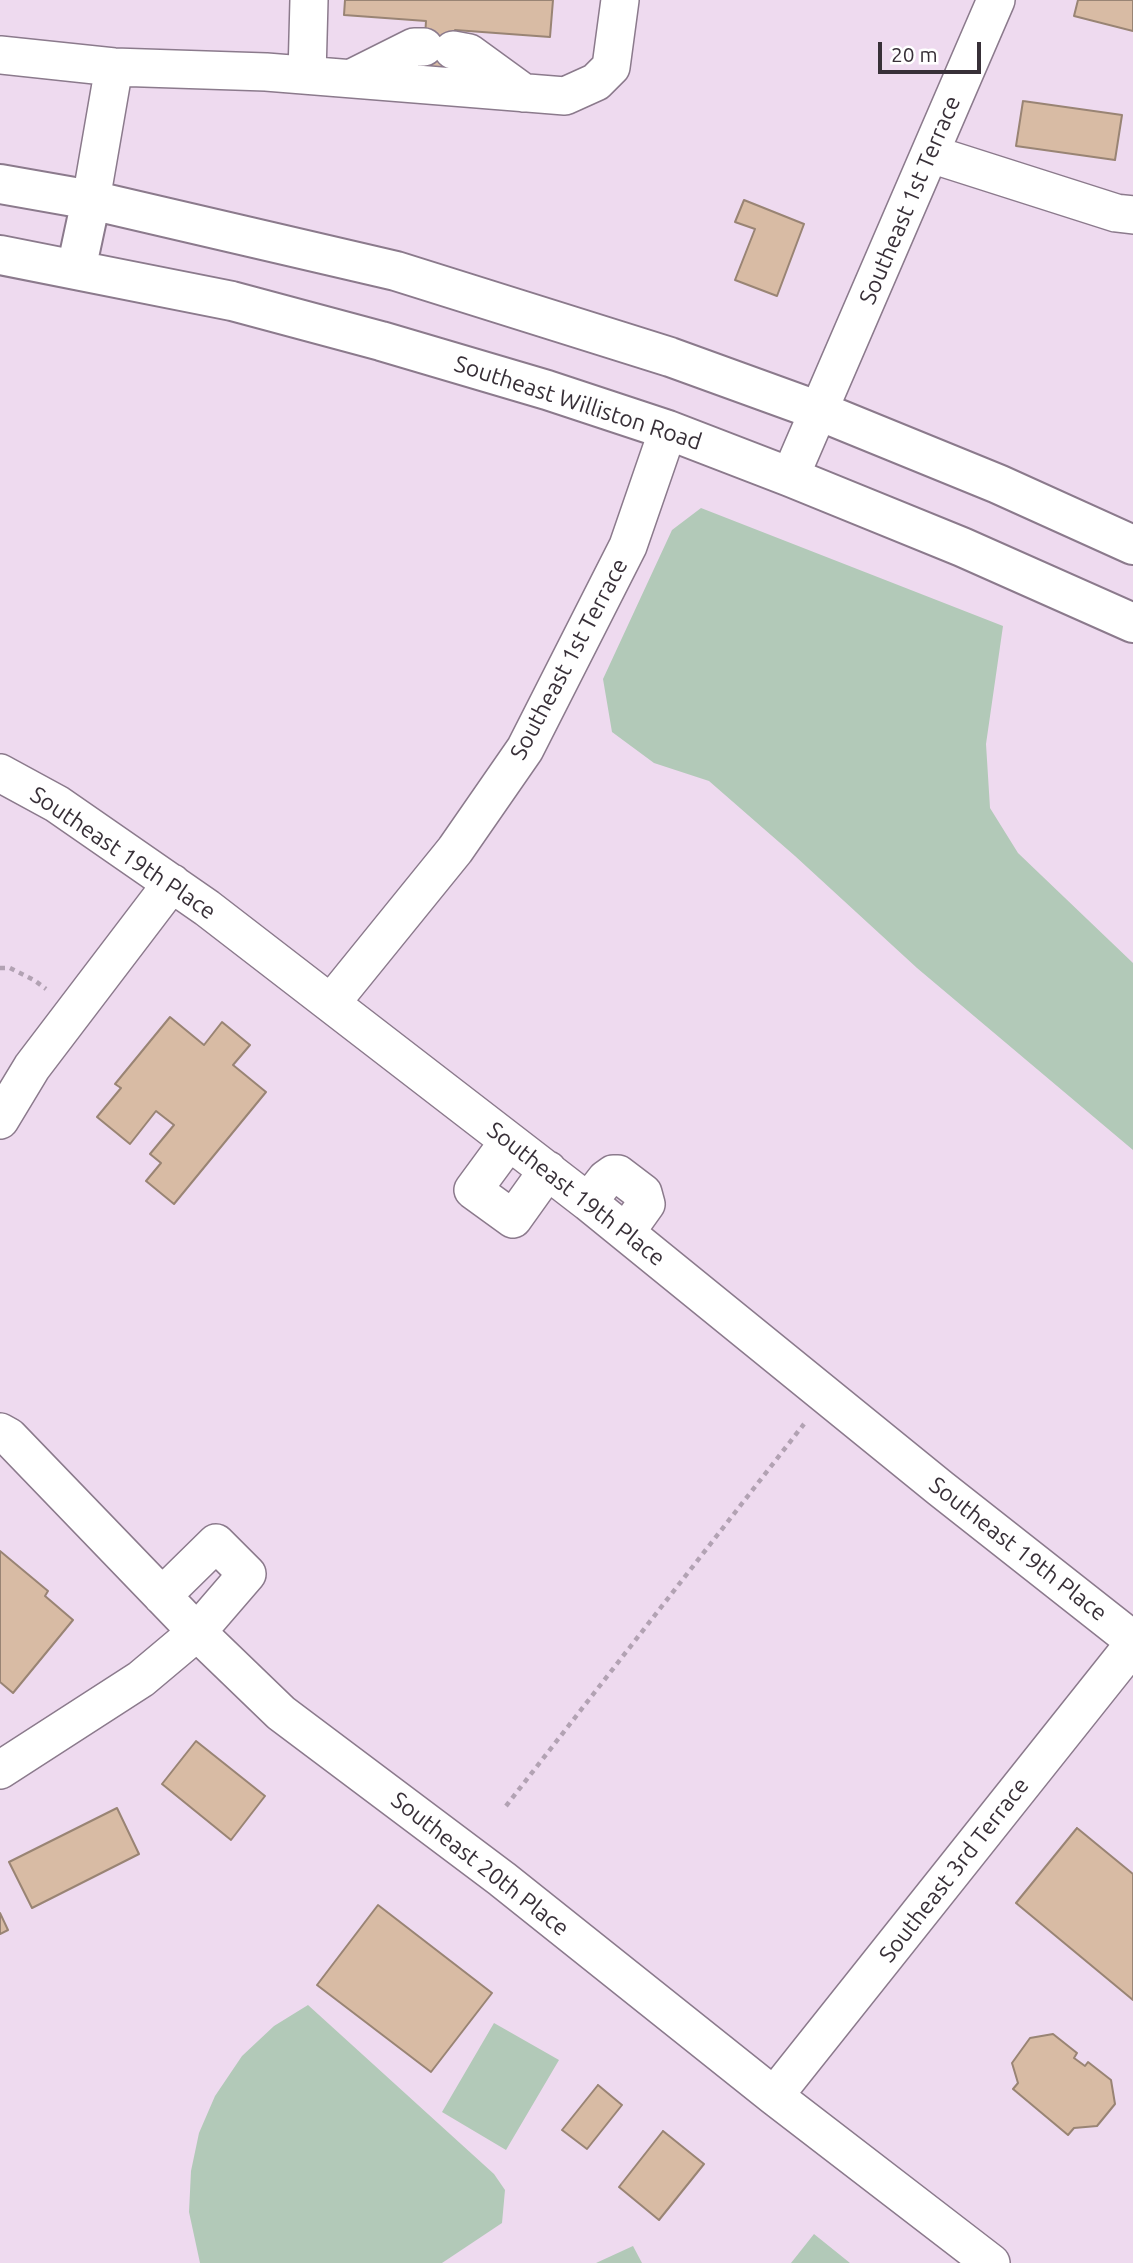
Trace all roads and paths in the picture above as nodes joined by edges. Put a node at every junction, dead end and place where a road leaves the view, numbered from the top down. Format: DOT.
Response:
graph roads {
  1 [pos="309,0"];
  2 [pos="620,0"];
  3 [pos="996,0"];
  4 [pos="0,55"];
  5 [pos="114,67"];
  6 [pos="307,75"];
  7 [pos="351,79"];
  8 [pos="525,93"];
  9 [pos="931,154"];
  10 [pos="0,184"];
  11 [pos="91,200"];
  12 [pos="1133,215"];
  13 [pos="0,255"];
  14 [pos="76,270"];
  15 [pos="819,411"];
  16 [pos="668,430"];
  17 [pos="790,477"];
  18 [pos="1133,545"];
  19 [pos="1133,623"];
  20 [pos="0,773"];
  21 [pos="172,884"];
  22 [pos="0,968"];
  23 [pos="34,980"];
  24 [pos="331,1003"];
  25 [pos="0,1120"];
  26 [pos="509,1141"];
  27 [pos="548,1170"];
  28 [pos="804,1424"];
  29 [pos="0,1432"];
  30 [pos="162,1597"];
  31 [pos="197,1632"];
  32 [pos="1133,1642"];
  33 [pos="0,1770"];
  34 [pos="506,1806"];
  35 [pos="775,2096"];
  36 [pos="991,2263"];
  1 -- 6 [label="street"];
  2 -- 8 [label="street"];
  3 -- 9 [label="street, Southeast 1st Terrace"];
  4 -- 5 [label="street"];
  5 -- 6 [label="street"];
  5 -- 11 [label="street"];
  6 -- 7 [label="street"];
  7 -- 8 [label="street"];
  7 -- 8 [label="street"];
  9 -- 12 [label="street"];
  9 -- 15 [label="street, Southeast 1st Terrace"];
  10 -- 11 [label="highway"];
  11 -- 14 [label="highway"];
  11 -- 15 [label="highway"];
  13 -- 14 [label="highway, Southeast Williston Road"];
  14 -- 16 [label="highway, Southeast Williston Road"];
  15 -- 17 [label="street, Southeast 1st Terrace"];
  15 -- 18 [label="highway"];
  16 -- 17 [label="highway, Southeast Williston Road"];
  16 -- 24 [label="street, Southeast 1st Terrace"];
  17 -- 19 [label="highway, Southeast Williston Road"];
  20 -- 21 [label="street, Southeast 19th Place"];
  21 -- 24 [label="street, Southeast 19th Place"];
  21 -- 25 [label="street"];
  22 -- 23 [label="path"];
  24 -- 26 [label="street, Southeast 19th Place"];
  26 -- 27 [label="street, Southeast 19th Place"];
  26 -- 27 [label="street"];
  27 -- 32 [label="street, Southeast 19th Place"];
  28 -- 34 [label="path"];
  29 -- 30 [label="street, Southeast 20th Place"];
  30 -- 31 [label="street, Southeast 20th Place"];
  30 -- 31 [label="street"];
  31 -- 33 [label="street"];
  31 -- 35 [label="street, Southeast 20th Place"];
  32 -- 35 [label="street, Southeast 3rd Terrace"];
  35 -- 36 [label="street, Southeast 20th Place"];
}
